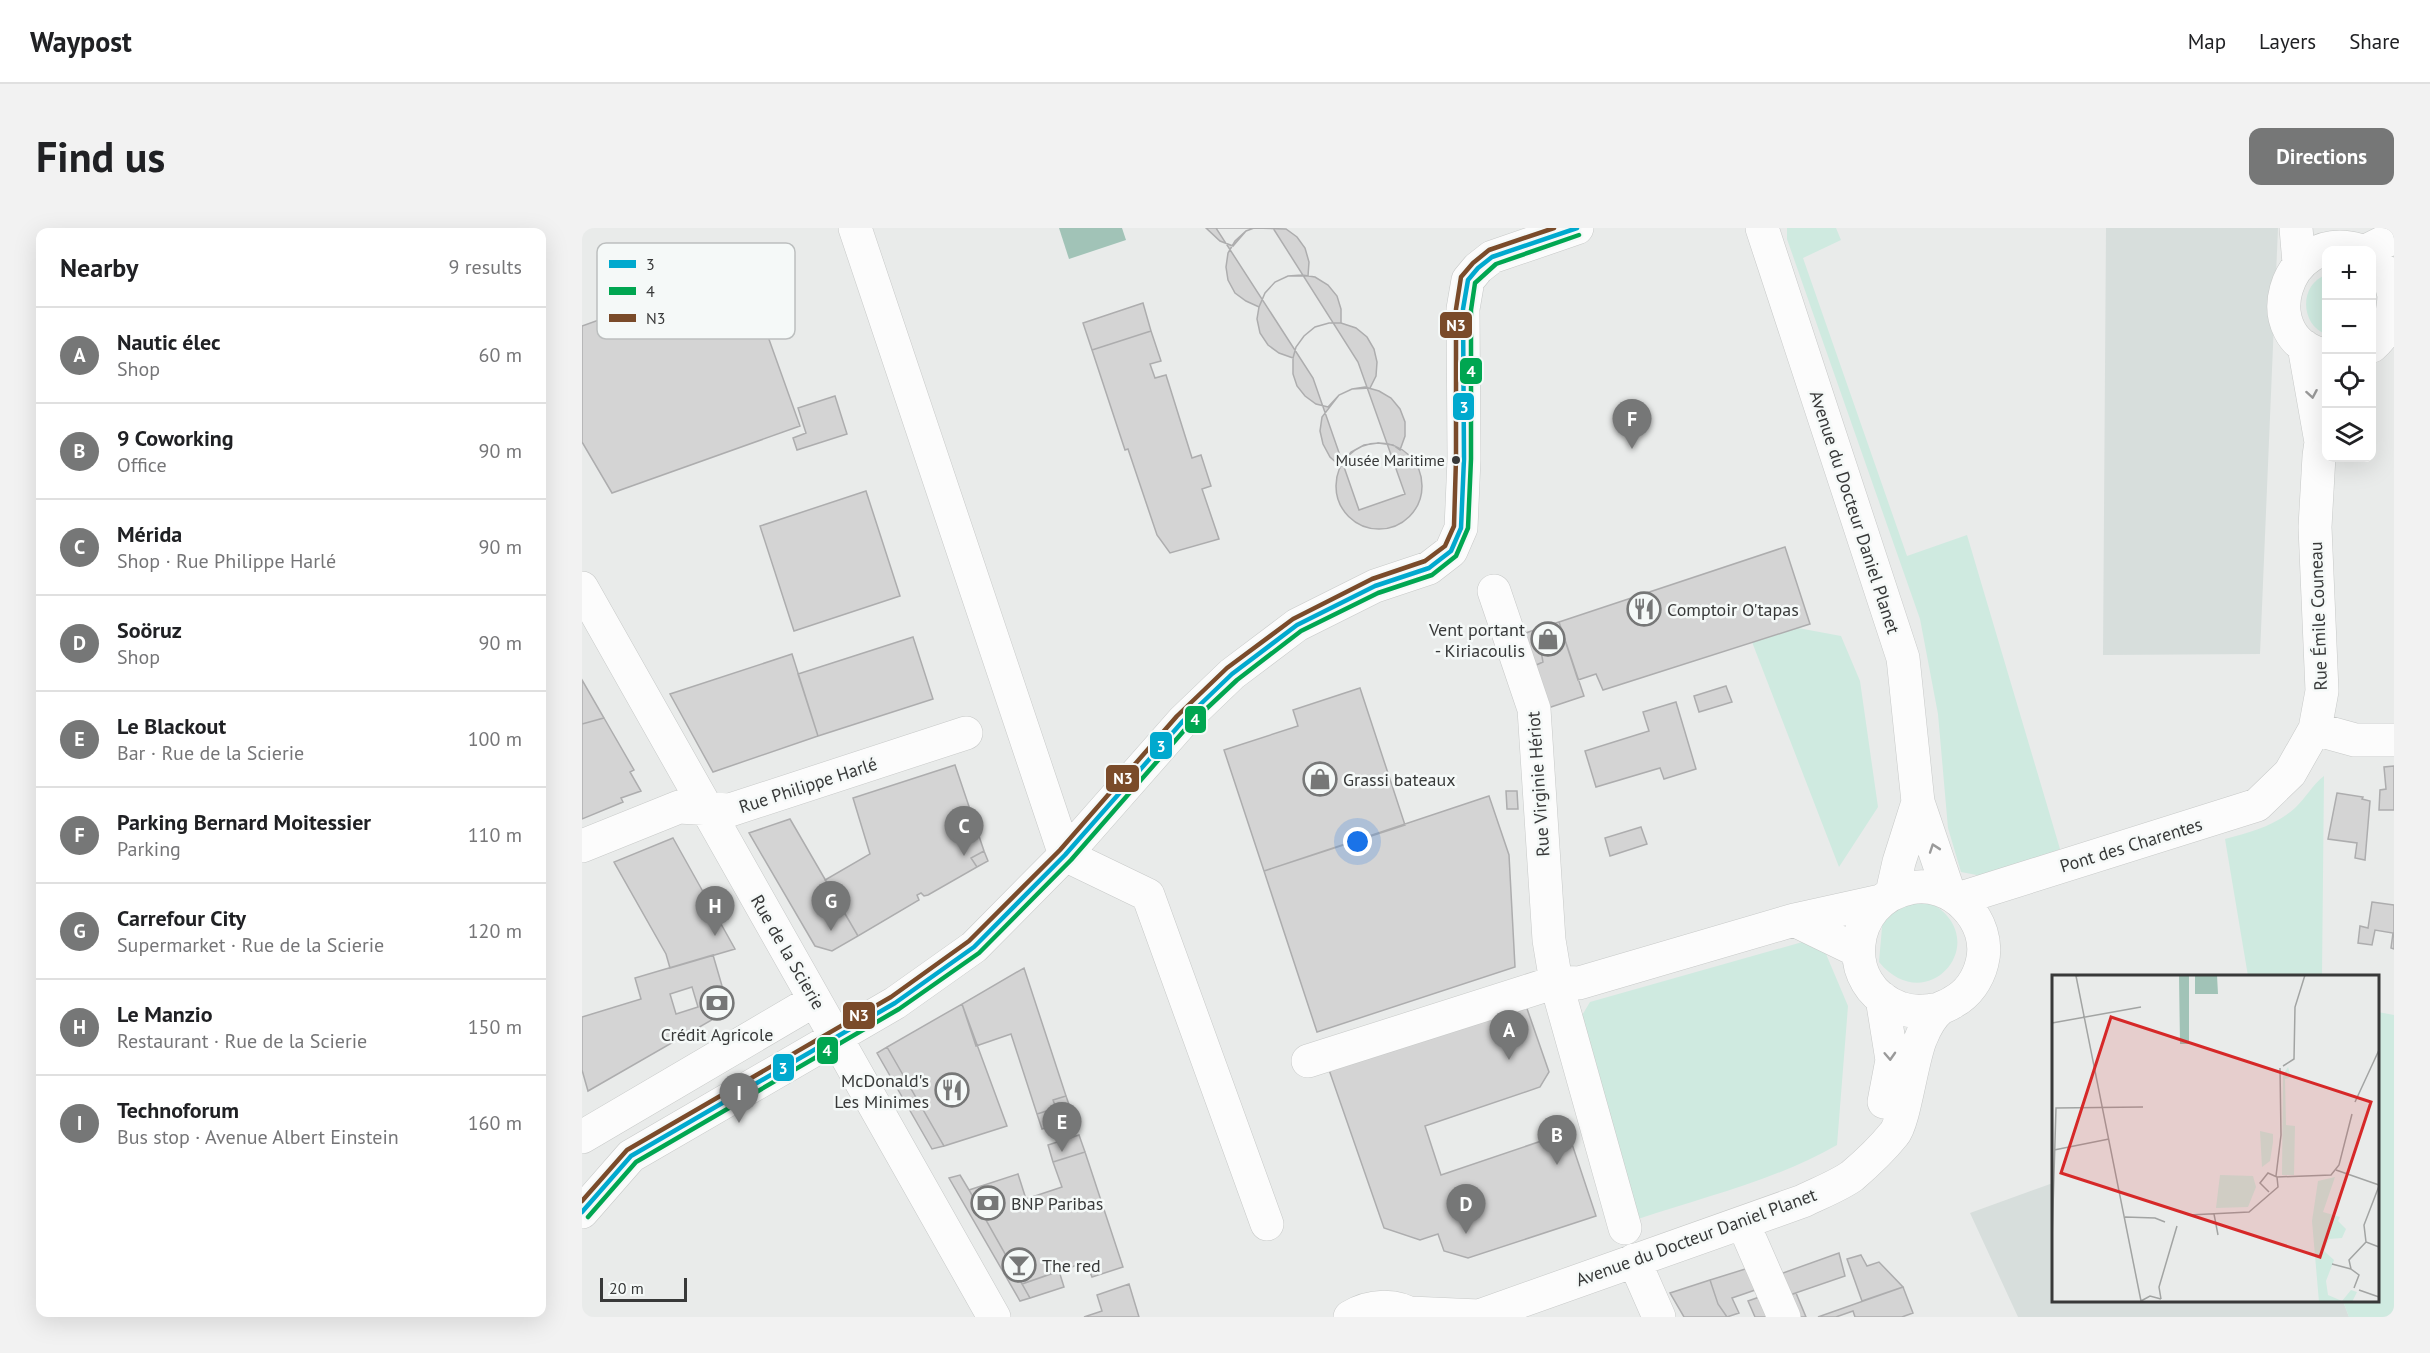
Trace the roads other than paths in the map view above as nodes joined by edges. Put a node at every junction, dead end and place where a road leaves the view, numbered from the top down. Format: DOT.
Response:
graph roads {
  1 [pos="855,228"];
  2 [pos="1577,228"];
  3 [pos="1762,228"];
  4 [pos="2296,228"];
  5 [pos="2394,237"];
  6 [pos="2338,242"];
  7 [pos="2376,246"];
  8 [pos="2299,264"];
  9 [pos="2388,279"];
  10 [pos="2394,314"];
  11 [pos="2376,342"];
  12 [pos="2315,350"];
  13 [pos="2322,416"];
  14 [pos="2322,455"];
  15 [pos="582,588"];
  16 [pos="1494,591"];
  17 [pos="2315,729"];
  18 [pos="966,733"];
  19 [pos="2394,740"];
  20 [pos="1918,802"];
  21 [pos="708,808"];
  22 [pos="2224,817"];
  23 [pos="582,846"];
  24 [pos="1065,855"];
  25 [pos="2038,873"];
  26 [pos="1953,896"];
  27 [pos="1886,897"];
  28 [pos="1794,920"];
  29 [pos="1983,944"];
  30 [pos="1858,951"];
  31 [pos="1557,982"];
  32 [pos="1882,998"];
  33 [pos="815,1000"];
  34 [pos="1940,1009"];
  35 [pos="836,1037"];
  36 [pos="1308,1061"];
  37 [pos="582,1137"];
  38 [pos="1862,1166"];
  39 [pos="582,1212"];
  40 [pos="1743,1223"];
  41 [pos="1267,1224"];
  42 [pos="1625,1228"];
  43 [pos="1634,1260"];
  44 [pos="1526,1300"];
  45 [pos="1413,1315"];
  46 [pos="994,1317"];
  47 [pos="1350,1317"];
  48 [pos="1494,1317"];
  49 [pos="1659,1317"];
  50 [pos="1784,1317"];
  1 -- 24 [label="street"];
  2 -- 24 [label="street"];
  3 -- 20 [label="street, Avenue du Docteur Daniel Planet"];
  4 -- 8 [label="street"];
  5 -- 7 [label="street"];
  6 -- 8 [label="street"];
  8 -- 12 [label="street"];
  9 -- 10 [label="street"];
  10 -- 11 [label="street"];
  12 -- 13 [label="street, Rue Émile Couneau, one-way"];
  14 -- 17 [label="street, Rue Émile Couneau"];
  15 -- 21 [label="street, Rue de la Scierie"];
  16 -- 31 [label="street, Rue Virginie Hériot"];
  17 -- 19 [label="street"];
  17 -- 22 [label="street, Rue Émile Couneau"];
  18 -- 21 [label="street, Rue Philippe Harlé"];
  26 -- 20 [label="street, Avenue du Docteur Daniel Planet, one-way"];
  20 -- 27 [label="street, Avenue du Docteur Daniel Planet"];
  21 -- 23 [label="street, Rue Philippe Harlé"];
  21 -- 33 [label="street, Rue de la Scierie"];
  22 -- 25 [label="street, Pont des Charentes"];
  24 -- 35 [label="street"];
  24 -- 41 [label="street"];
  25 -- 26 [label="street"];
  25 -- 29 [label="street"];
  26 -- 27 [label="street"];
  26 -- 29 [label="street"];
  27 -- 28 [label="street"];
  27 -- 30 [label="street"];
  28 -- 30 [label="street"];
  28 -- 31 [label="street"];
  29 -- 34 [label="street"];
  30 -- 32 [label="street"];
  31 -- 36 [label="street"];
  31 -- 42 [label="street, Rue Virginie Hériot"];
  32 -- 34 [label="street"];
  32 -- 38 [label="street, one-way"];
  33 -- 35 [label="street, Rue de la Scierie"];
  33 -- 37 [label="street"];
  34 -- 38 [label="street, Avenue du Docteur Daniel Planet"];
  35 -- 39 [label="street"];
  35 -- 46 [label="street, Rue de la Scierie"];
  38 -- 40 [label="street, Avenue du Docteur Daniel Planet"];
  40 -- 43 [label="street, Avenue du Docteur Daniel Planet"];
  40 -- 50 [label="street"];
  43 -- 44 [label="street, Avenue du Docteur Daniel Planet"];
  43 -- 49 [label="street"];
  44 -- 45 [label="street, Avenue du Docteur Daniel Planet"];
  44 -- 48 [label="street, Avenue du Docteur Daniel Planet"];
  45 -- 47 [label="street, Avenue du Docteur Daniel Planet"];
}
